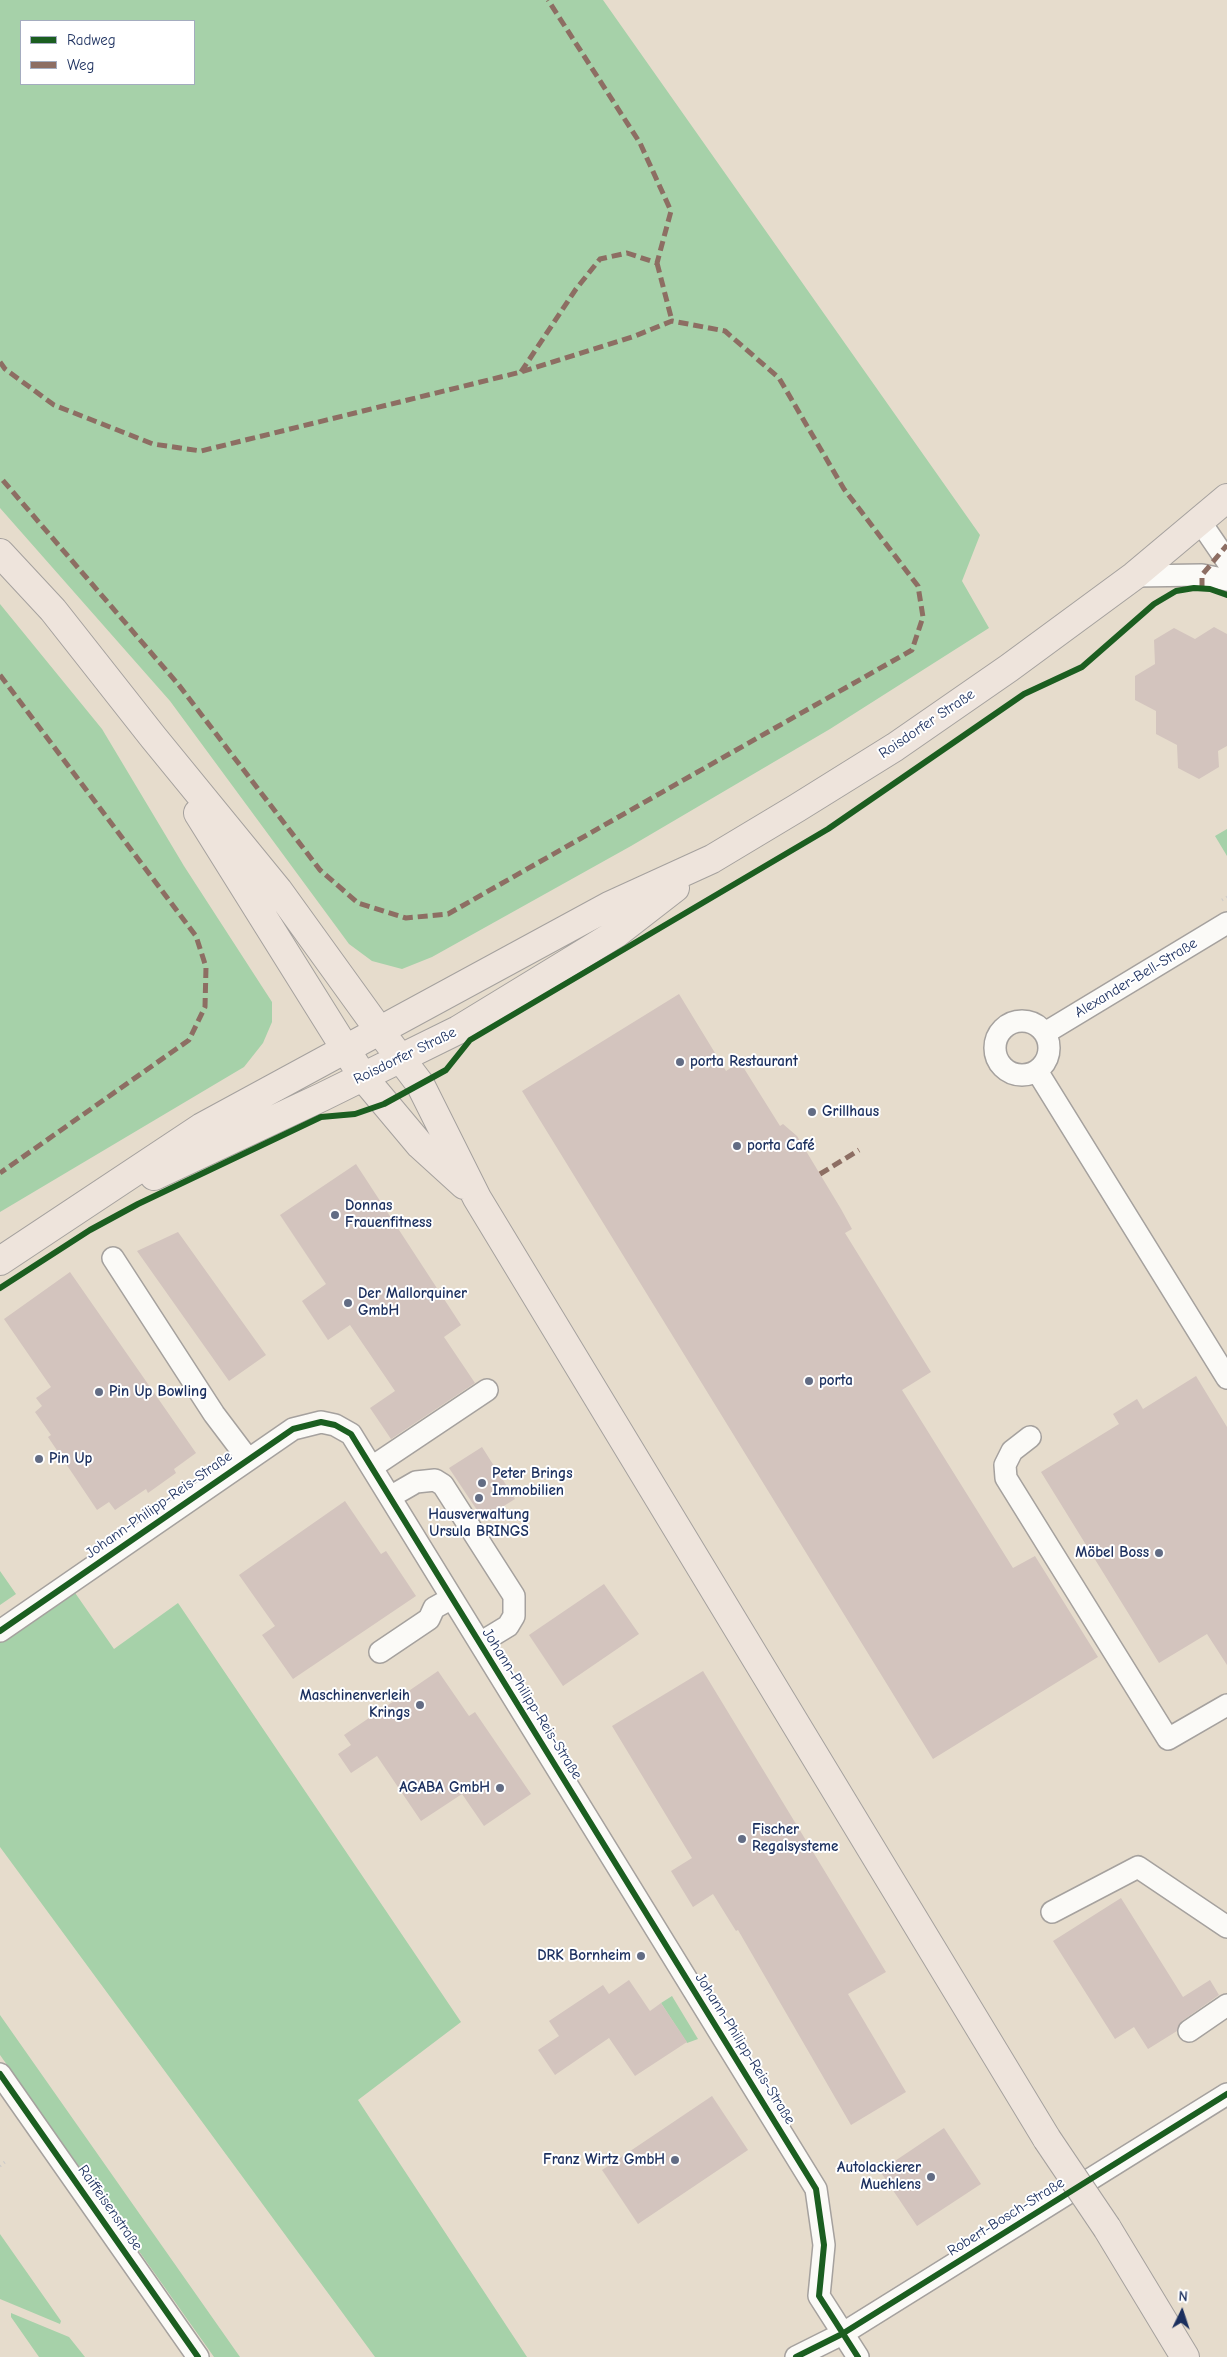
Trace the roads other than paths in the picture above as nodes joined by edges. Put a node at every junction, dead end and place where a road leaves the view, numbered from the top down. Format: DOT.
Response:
graph roads {
  1 [pos="1226,502"];
  2 [pos="1199,520"];
  3 [pos="0,553"];
  4 [pos="1227,561"];
  5 [pos="1134,576"];
  6 [pos="1227,580"];
  7 [pos="153,736"];
  8 [pos="712,859"];
  9 [pos="1227,923"];
  10 [pos="379,1030"];
  11 [pos="1045,1032"];
  12 [pos="344,1049"];
  13 [pos="402,1057"];
  14 [pos="1037,1070"];
  15 [pos="363,1077"];
  16 [pos="477,1198"];
  17 [pos="74,1213"];
  18 [pos="113,1258"];
  19 [pos="0,1261"];
  20 [pos="1227,1378"];
  21 [pos="487,1390"];
  22 [pos="1030,1437"];
  23 [pos="248,1459"];
  24 [pos="372,1467"];
  25 [pos="390,1497"];
  26 [pos="452,1598"];
  27 [pos="0,1630"];
  28 [pos="480,1644"];
  29 [pos="380,1652"];
  30 [pos="1227,1705"];
  31 [pos="1052,1912"];
  32 [pos="1227,1927"];
  33 [pos="1227,2005"];
  34 [pos="1189,2031"];
  35 [pos="0,2074"];
  36 [pos="1227,2094"];
  37 [pos="842,2334"];
  38 [pos="198,2357"];
  39 [pos="796,2357"];
  40 [pos="858,2357"];
  41 [pos="1186,2357"];
  1 -- 2 [label="main road, Roisdorfer Straße"];
  2 -- 4 [label="street"];
  2 -- 5 [label="main road, Roisdorfer Straße"];
  3 -- 7 [label="main road"];
  5 -- 6 [label="street"];
  5 -- 8 [label="main road, Roisdorfer Straße"];
  7 -- 10 [label="main road"];
  7 -- 12 [label="main road"];
  8 -- 10 [label="main road, Roisdorfer Straße"];
  8 -- 13 [label="main road, Roisdorfer Straße"];
  9 -- 11 [label="street, Alexander-Bell-Straße"];
  10 -- 12 [label="main road, Roisdorfer Straße"];
  10 -- 13 [label="main road"];
  11 -- 14 [label="street"];
  11 -- 14 [label="street"];
  12 -- 15 [label="main road"];
  12 -- 17 [label="main road, Roisdorfer Straße"];
  13 -- 15 [label="main road, Roisdorfer Straße"];
  13 -- 16 [label="main road"];
  14 -- 20 [label="street"];
  15 -- 16 [label="main road"];
  15 -- 17 [label="main road, Roisdorfer Straße"];
  16 -- 41 [label="main road, bridge"];
  17 -- 19 [label="main road, Roisdorfer Straße"];
  18 -- 23 [label="street"];
  21 -- 24 [label="street"];
  22 -- 30 [label="street"];
  23 -- 24 [label="street, Johann-Philipp-Reis-Straße"];
  23 -- 27 [label="street, Johann-Philipp-Reis-Straße"];
  24 -- 25 [label="street, Johann-Philipp-Reis-Straße"];
  25 -- 26 [label="street, Johann-Philipp-Reis-Straße"];
  25 -- 28 [label="street"];
  26 -- 28 [label="street, Johann-Philipp-Reis-Straße"];
  26 -- 29 [label="street"];
  28 -- 37 [label="street, Johann-Philipp-Reis-Straße"];
  31 -- 32 [label="street"];
  33 -- 34 [label="street"];
  35 -- 38 [label="street, Raiffeisenstraße"];
  36 -- 37 [label="street, Robert-Bosch-Straße"];
  37 -- 39 [label="street, Robert-Bosch-Straße"];
  37 -- 40 [label="street, Johann-Philipp-Reis-Straße"];
}
